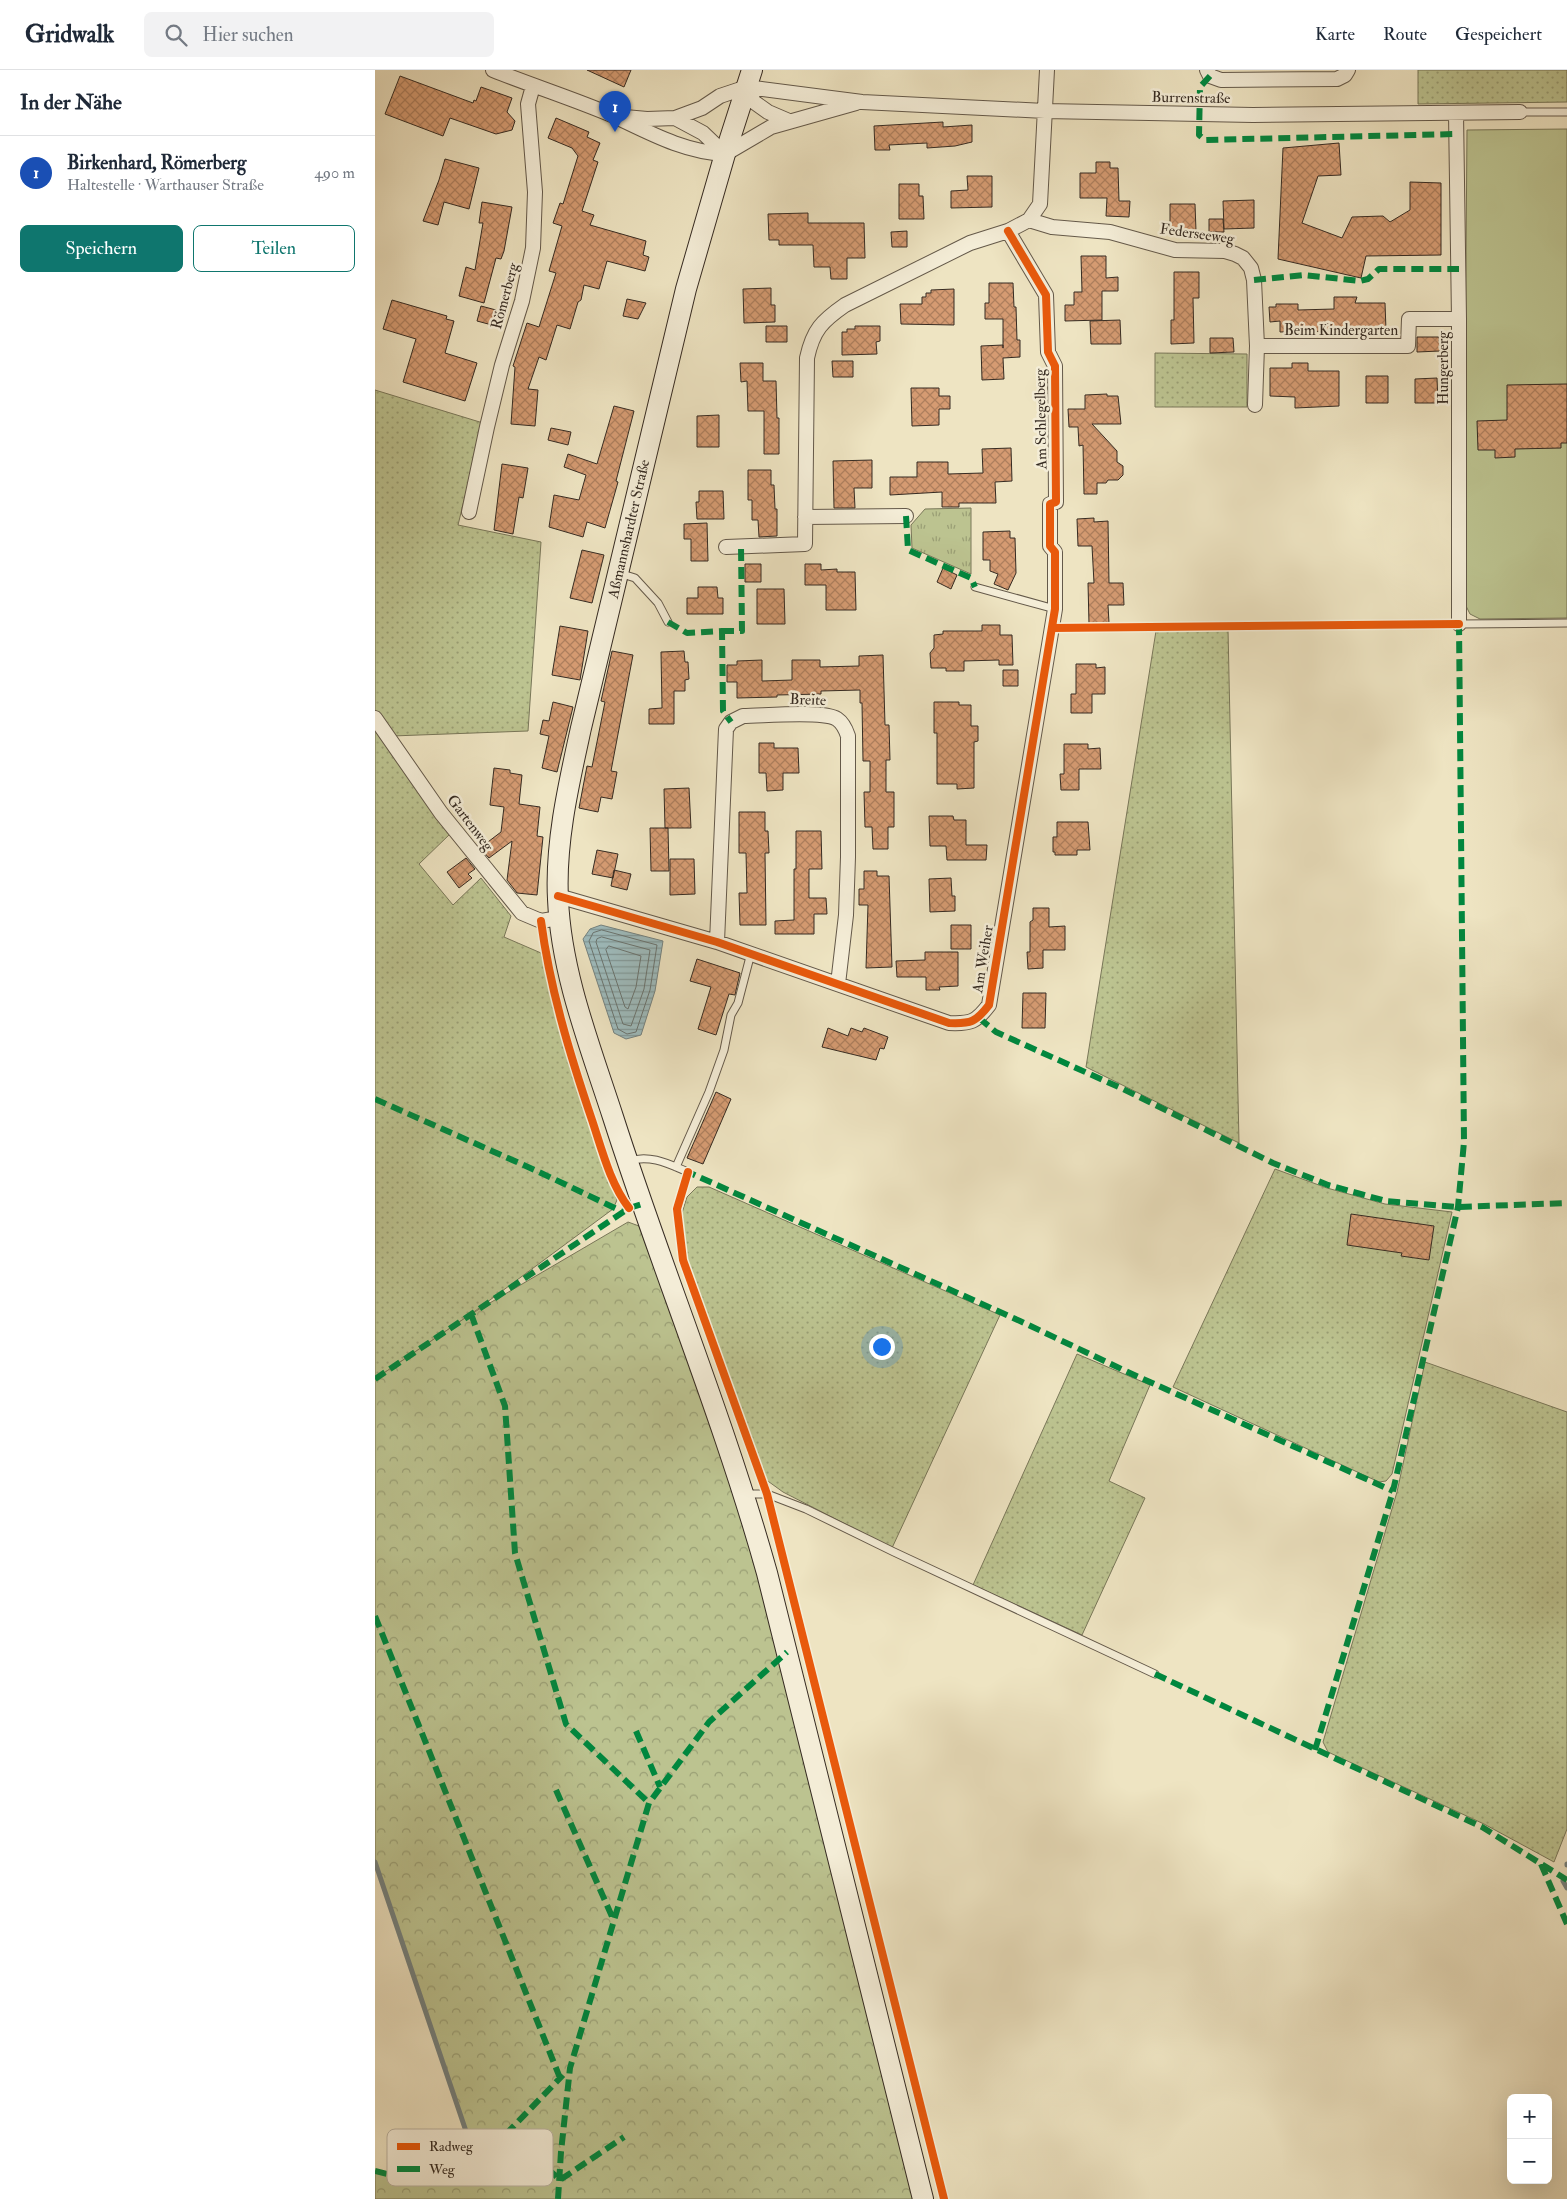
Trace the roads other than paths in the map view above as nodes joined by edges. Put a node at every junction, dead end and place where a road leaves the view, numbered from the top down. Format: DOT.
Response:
graph roads {
  1 [pos="493,70"];
  2 [pos="1047,70"];
  3 [pos="1207,70"];
  4 [pos="1348,70"];
  5 [pos="750,78"];
  6 [pos="533,86"];
  7 [pos="862,102"];
  8 [pos="1045,111"];
  9 [pos="1500,112"];
  10 [pos="1520,112"];
  11 [pos="1538,112"];
  12 [pos="1567,112"];
  13 [pos="1457,113"];
  14 [pos="614,116"];
  15 [pos="675,118"];
  16 [pos="789,121"];
  17 [pos="725,154"];
  18 [pos="1029,220"];
  19 [pos="1008,231"];
  20 [pos="1459,319"];
  21 [pos="1257,346"];
  22 [pos="1255,405"];
  23 [pos="469,512"];
  24 [pos="906,516"];
  25 [pos="805,517"];
  26 [pos="726,547"];
  27 [pos="1055,552"];
  28 [pos="619,573"];
  29 [pos="975,587"];
  30 [pos="1055,609"];
  31 [pos="668,622"];
  32 [pos="1567,623"];
  33 [pos="1459,624"];
  34 [pos="375,718"];
  35 [pos="557,896"];
  36 [pos="559,918"];
  37 [pos="717,942"];
  38 [pos="751,953"];
  39 [pos="838,984"];
  40 [pos="627,1162"];
  41 [pos="676,1167"];
  42 [pos="688,1172"];
  43 [pos="745,1494"];
  44 [pos="1155,1674"];
  45 [pos="923,2199"];
  1 -- 6 [label="street"];
  2 -- 8 [label="street"];
  3 -- 4 [label="street"];
  5 -- 7 [label="street, Burrenstraße"];
  5 -- 15 [label="street"];
  5 -- 16 [label="street"];
  5 -- 17 [label="main road, Aßmannshardter Straße"];
  6 -- 14 [label="street"];
  6 -- 23 [label="street, Römerberg"];
  7 -- 8 [label="street, Burrenstraße"];
  7 -- 16 [label="street, Burrenstraße"];
  8 -- 13 [label="street, Burrenstraße"];
  8 -- 18 [label="street"];
  9 -- 10 [label="street, Burrenstraße"];
  9 -- 11 [label="lane"];
  9 -- 13 [label="street, Burrenstraße"];
  10 -- 11 [label="lane"];
  11 -- 12 [label="lane"];
  13 -- 20 [label="street, Hungerberg"];
  14 -- 15 [label="street"];
  14 -- 17 [label="street"];
  15 -- 17 [label="street"];
  16 -- 17 [label="street, Burrenstraße"];
  17 -- 28 [label="main road, Aßmannshardter Straße"];
  18 -- 19 [label="street"];
  18 -- 21 [label="street, Federseeweg"];
  19 -- 25 [label="street"];
  19 -- 27 [label="street, Am Schlegelberg"];
  20 -- 21 [label="street, Beim Kindergarten"];
  20 -- 33 [label="street, Hungerberg"];
  21 -- 22 [label="street, Federseeweg"];
  24 -- 25 [label="street"];
  25 -- 26 [label="street"];
  27 -- 30 [label="street, Am Weiher"];
  28 -- 31 [label="lane"];
  28 -- 35 [label="main road, Aßmannshardter Straße"];
  29 -- 30 [label="lane"];
  30 -- 39 [label="street, Am Weiher"];
  32 -- 33 [label="lane"];
  34 -- 36 [label="street, Gartenweg"];
  35 -- 36 [label="main road, Aßmannshardter Straße"];
  35 -- 37 [label="street, Am Weiher"];
  36 -- 40 [label="main road, Aßmannshardter Straße"];
  37 -- 38 [label="street, Am Weiher"];
  37 -- 39 [label="street, Breite"];
  38 -- 39 [label="street, Am Weiher"];
  38 -- 41 [label="lane"];
  40 -- 41 [label="lane"];
  40 -- 43 [label="main road, Aßmannshardter Straße"];
  41 -- 42 [label="lane"];
  43 -- 44 [label="lane"];
  43 -- 45 [label="main road, Aßmannshardter Straße"];
}
